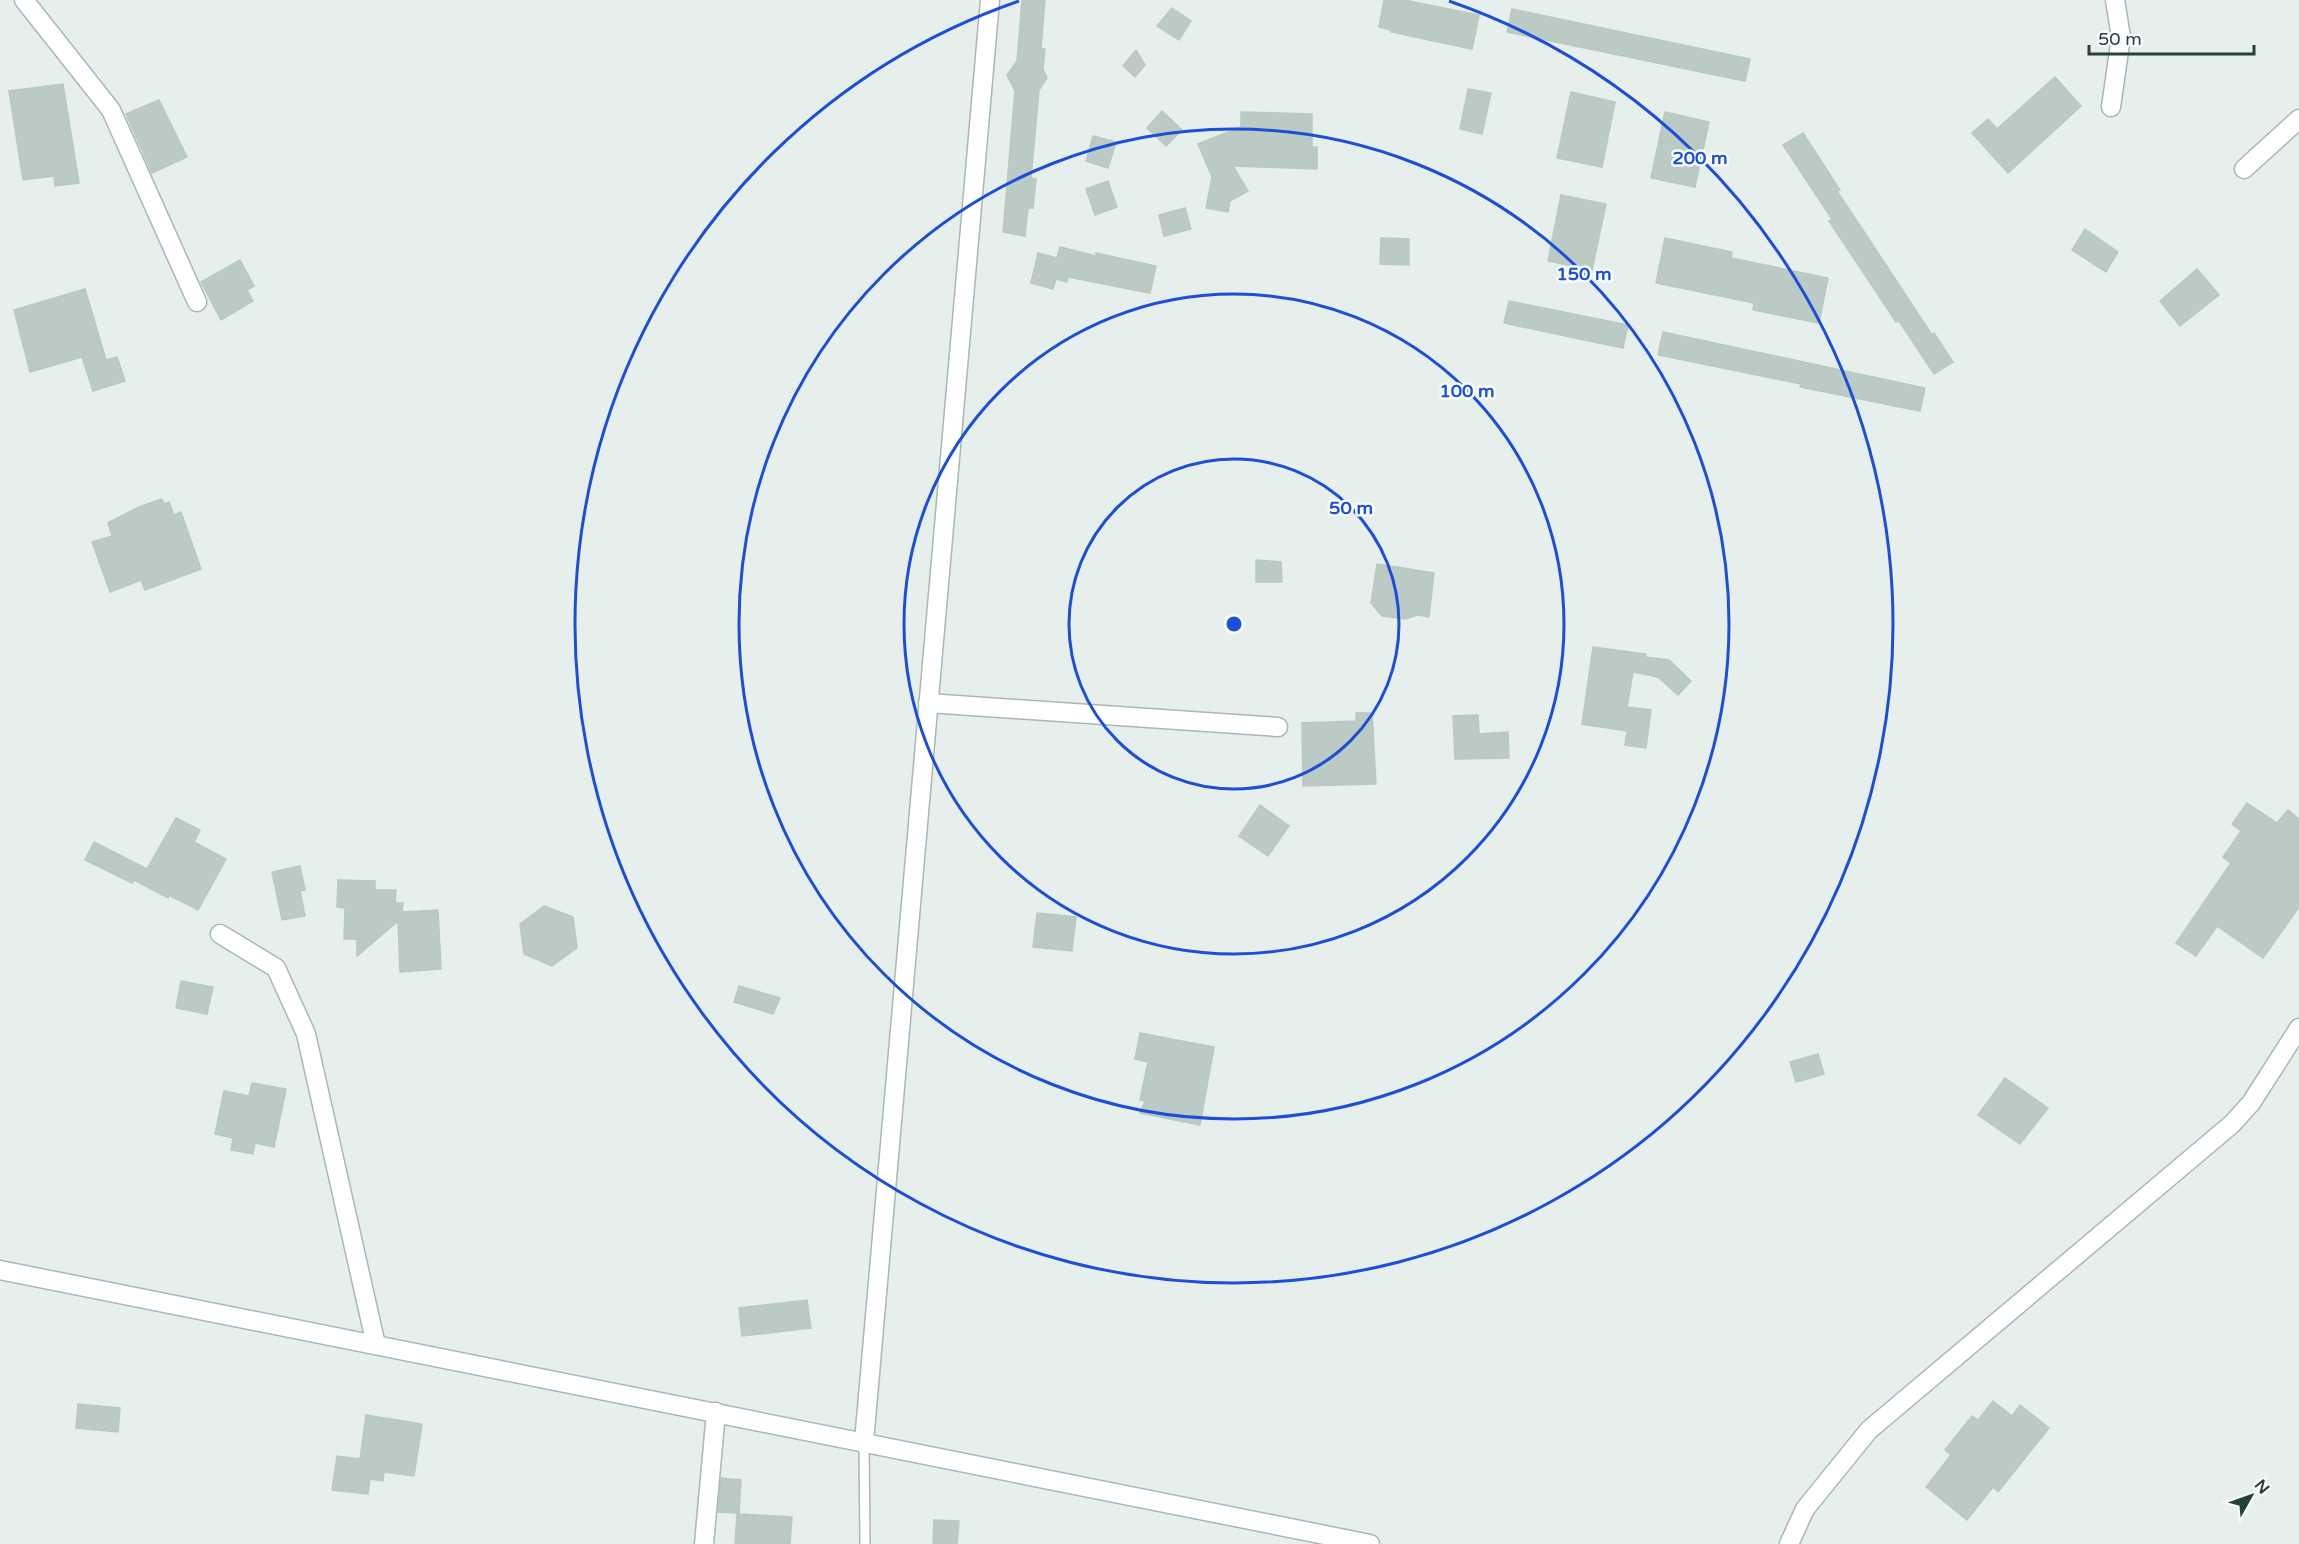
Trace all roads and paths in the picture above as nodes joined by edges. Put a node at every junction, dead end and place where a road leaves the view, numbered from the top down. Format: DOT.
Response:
graph roads {
  1 [pos="24,0"];
  2 [pos="990,0"];
  3 [pos="2115,0"];
  4 [pos="2111,107"];
  5 [pos="2299,119"];
  6 [pos="2244,169"];
  7 [pos="197,302"];
  8 [pos="928,703"];
  9 [pos="1278,727"];
  10 [pos="220,934"];
  11 [pos="2299,1028"];
  12 [pos="0,1270"];
  13 [pos="376,1345"];
  14 [pos="716,1412"];
  15 [pos="864,1442"];
  16 [pos="704,1544"];
  17 [pos="865,1544"];
  18 [pos="1370,1544"];
  19 [pos="1789,1544"];
  1 -- 7 [label="street"];
  2 -- 8 [label="street"];
  3 -- 4 [label="street"];
  5 -- 6 [label="street"];
  8 -- 9 [label="street"];
  8 -- 15 [label="street"];
  10 -- 13 [label="street"];
  11 -- 19 [label="street"];
  12 -- 13 [label="street"];
  13 -- 14 [label="street"];
  14 -- 15 [label="street"];
  14 -- 16 [label="street"];
  15 -- 17 [label="lane"];
  15 -- 18 [label="street"];
}
